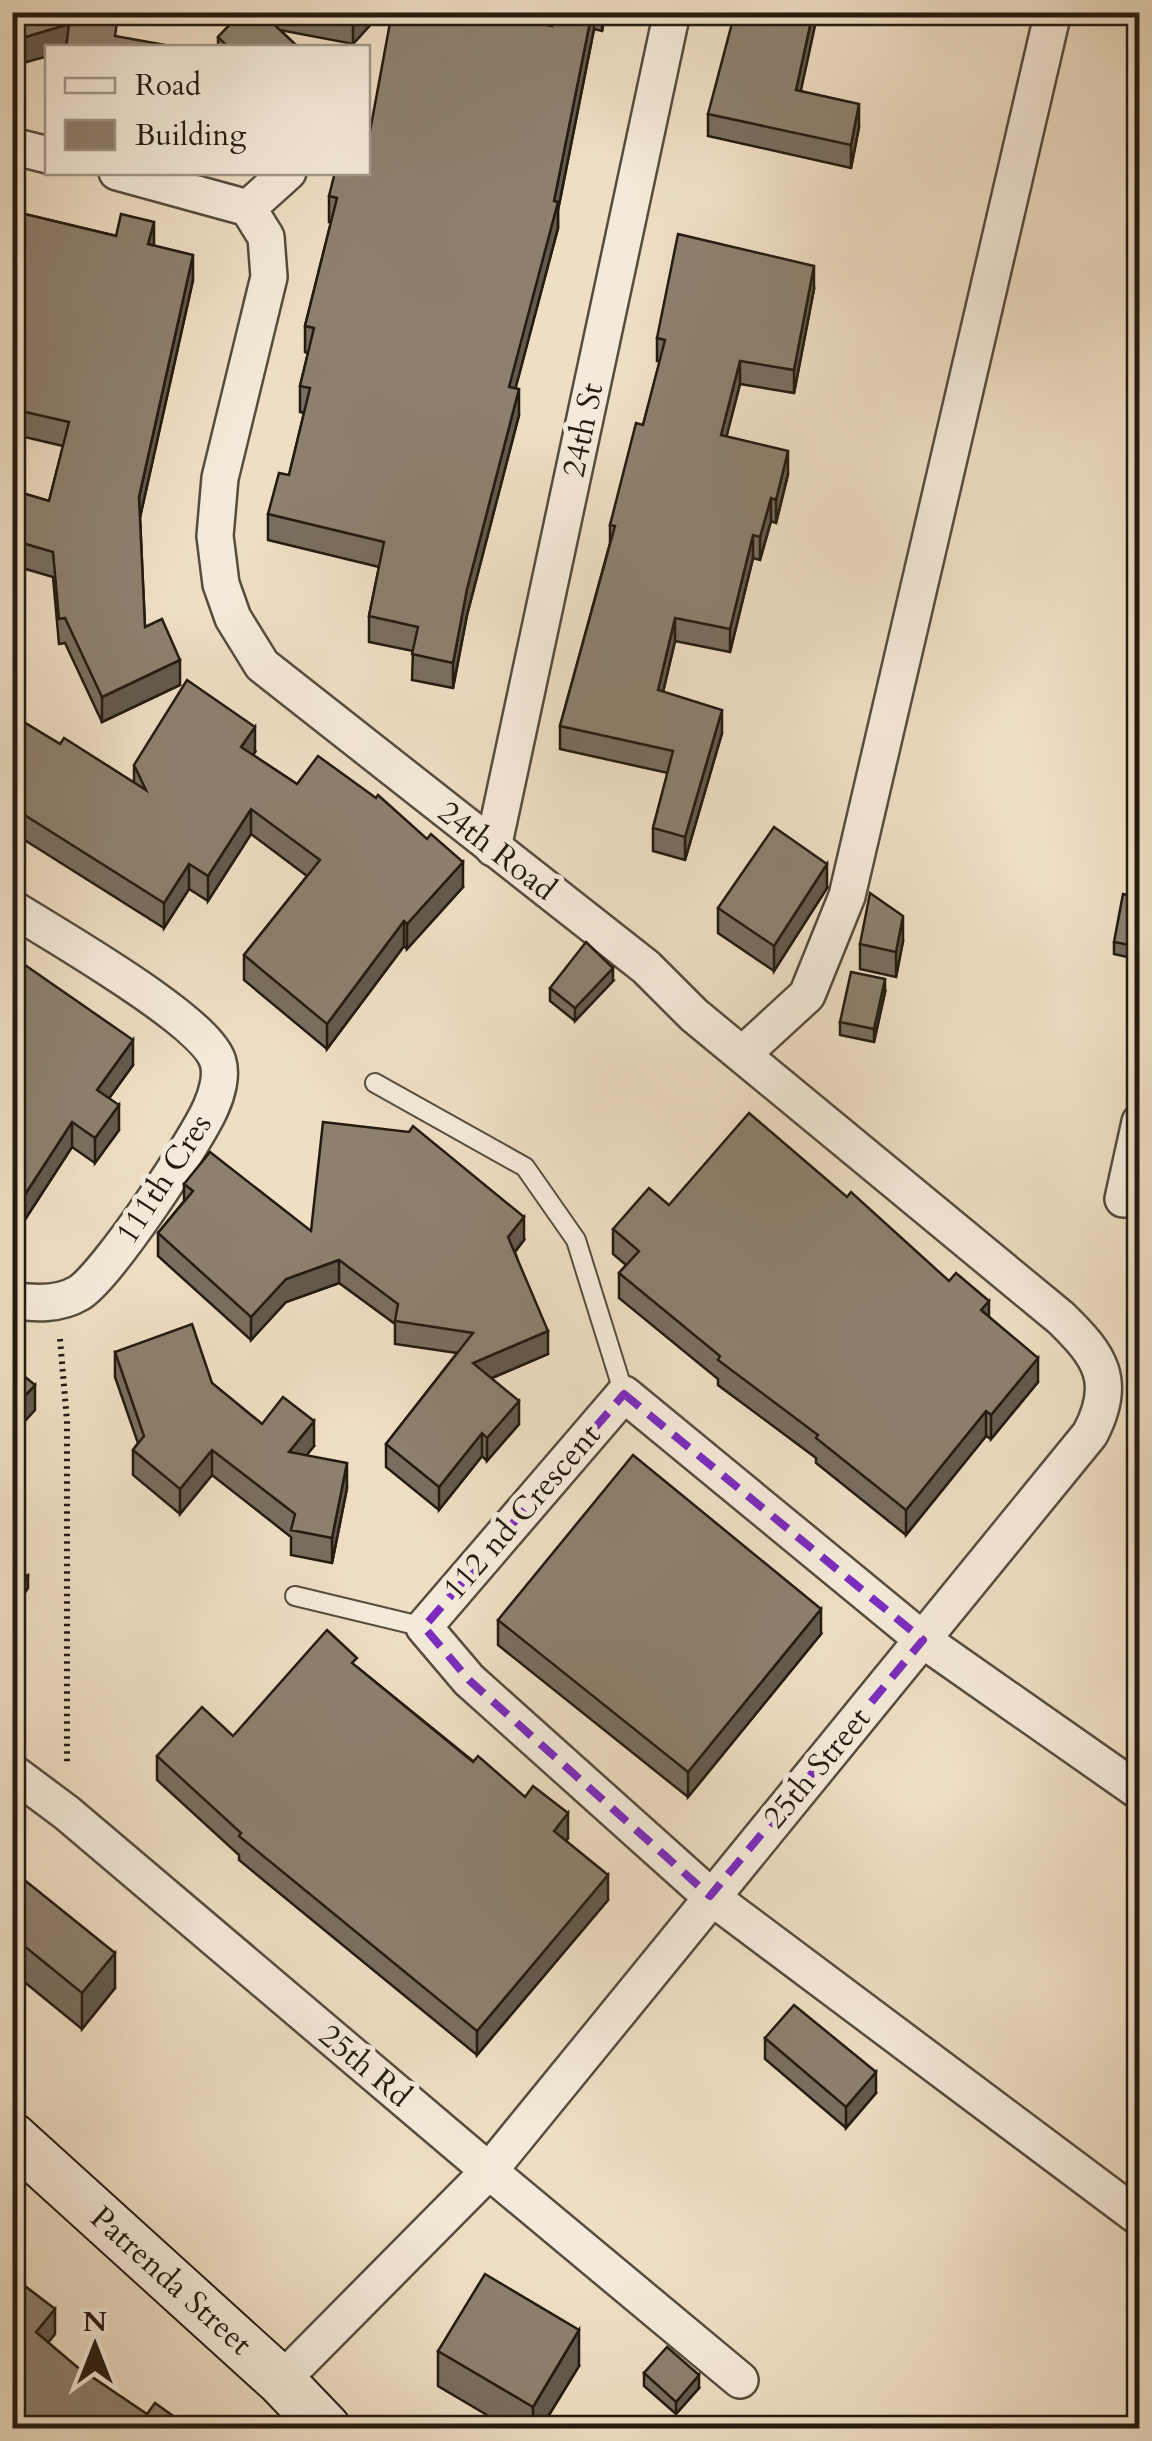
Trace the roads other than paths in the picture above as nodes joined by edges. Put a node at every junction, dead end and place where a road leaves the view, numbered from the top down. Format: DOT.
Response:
graph roads {
  1 [pos="672,12"];
  2 [pos="1052,12"];
  3 [pos="12,146"];
  4 [pos="45,154"];
  5 [pos="127,175"];
  6 [pos="285,175"];
  7 [pos="248,208"];
  8 [pos="493,848"];
  9 [pos="12,908"];
  10 [pos="744,1052"];
  11 [pos="375,1082"];
  12 [pos="1140,1122"];
  13 [pos="1123,1199"];
  14 [pos="12,1300"];
  15 [pos="1094,1351"];
  16 [pos="624,1394"];
  17 [pos="296,1596"];
  18 [pos="424,1627"];
  19 [pos="923,1640"];
  20 [pos="12,1772"];
  21 [pos="1140,1792"];
  22 [pos="710,1896"];
  23 [pos="12,2137"];
  24 [pos="489,2172"];
  25 [pos="1140,2218"];
  26 [pos="740,2380"];
  27 [pos="281,2381"];
  28 [pos="326,2428"];
  1 -- 8 [label="street, 24th St"];
  2 -- 10 [label="street"];
  3 -- 4 [label="street"];
  5 -- 7 [label="street"];
  6 -- 7 [label="street"];
  7 -- 8 [label="street, 24th Road"];
  8 -- 10 [label="street, 24th Road"];
  9 -- 14 [label="street, 111th Cres"];
  10 -- 15 [label="street, 24th Road"];
  11 -- 16 [label="lane"];
  12 -- 13 [label="street"];
  15 -- 19 [label="street, 25th Street"];
  16 -- 18 [label="street, 112 nd Crescent"];
  16 -- 19 [label="street, 112 nd Crescent"];
  17 -- 18 [label="lane"];
  18 -- 22 [label="street, 112 nd Crescent"];
  19 -- 21 [label="street, 112 nd Crescent"];
  19 -- 22 [label="street, 25th Street"];
  20 -- 24 [label="street, 25th Rd"];
  22 -- 24 [label="street, 25th Street"];
  22 -- 25 [label="street, 112 nd Crescent"];
  23 -- 27 [label="street, Patrenda Street"];
  24 -- 26 [label="street, 25th Rd"];
  24 -- 27 [label="street"];
  27 -- 28 [label="street, Patrenda Street"];
}
